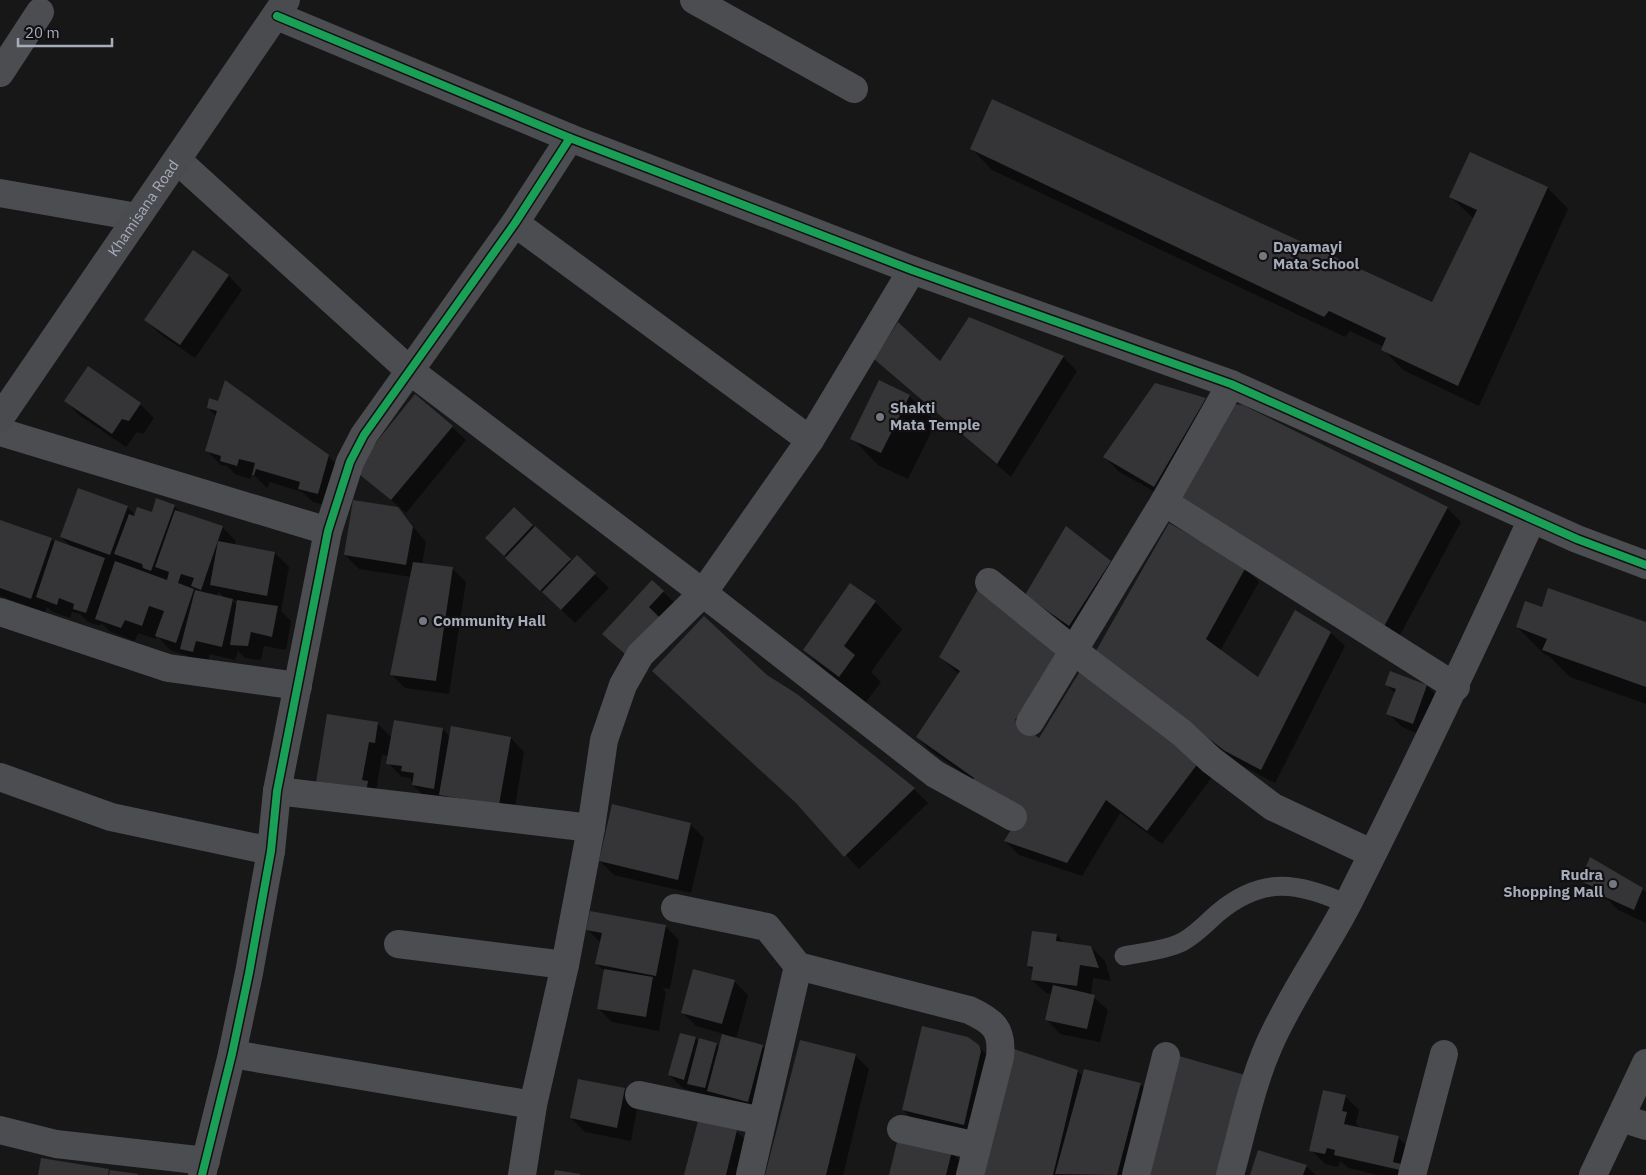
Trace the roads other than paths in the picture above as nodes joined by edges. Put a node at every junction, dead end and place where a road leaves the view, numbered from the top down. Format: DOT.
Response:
graph roads {
  1 [pos="694,0"];
  2 [pos="282,8"];
  3 [pos="40,12"];
  4 [pos="0,73"];
  5 [pos="854,89"];
  6 [pos="570,138"];
  7 [pos="177,160"];
  8 [pos="0,193"];
  9 [pos="137,217"];
  10 [pos="515,223"];
  11 [pos="912,270"];
  12 [pos="409,370"];
  13 [pos="1232,384"];
  14 [pos="0,418"];
  15 [pos="0,432"];
  16 [pos="810,440"];
  17 [pos="1164,502"];
  18 [pos="1532,519"];
  19 [pos="328,531"];
  20 [pos="1646,565"];
  21 [pos="989,582"];
  22 [pos="703,593"];
  23 [pos="0,612"];
  24 [pos="1074,651"];
  25 [pos="298,686"];
  26 [pos="1456,687"];
  27 [pos="1030,722"];
  28 [pos="0,777"];
  29 [pos="278,791"];
  30 [pos="1013,817"];
  31 [pos="591,828"];
  32 [pos="271,851"];
  33 [pos="1372,853"];
  34 [pos="1347,904"];
  35 [pos="674,908"];
  36 [pos="398,944"];
  37 [pos="1124,956"];
  38 [pos="565,964"];
  39 [pos="798,966"];
  40 [pos="232,1054"];
  41 [pos="1444,1054"];
  42 [pos="1166,1056"];
  43 [pos="1646,1063"];
  44 [pos="639,1095"];
  45 [pos="533,1105"];
  46 [pos="762,1120"];
  47 [pos="1634,1122"];
  48 [pos="901,1129"];
  49 [pos="0,1130"];
  50 [pos="977,1146"];
  51 [pos="204,1168"];
  52 [pos="522,1175"];
  53 [pos="750,1175"];
  54 [pos="970,1175"];
  55 [pos="1136,1175"];
  56 [pos="1230,1175"];
  57 [pos="1412,1175"];
  58 [pos="1593,1175"];
  1 -- 5 [label="street"];
  2 -- 6 [label="street"];
  2 -- 7 [label="street, Khamisana Road"];
  3 -- 4 [label="street"];
  6 -- 10 [label="street"];
  6 -- 11 [label="street"];
  7 -- 9 [label="street, Khamisana Road"];
  7 -- 12 [label="street"];
  8 -- 9 [label="street"];
  9 -- 14 [label="street, Khamisana Road"];
  10 -- 12 [label="street"];
  10 -- 16 [label="street"];
  11 -- 13 [label="street"];
  11 -- 16 [label="street"];
  12 -- 19 [label="street"];
  12 -- 22 [label="street"];
  13 -- 17 [label="street"];
  13 -- 18 [label="street"];
  15 -- 19 [label="street"];
  16 -- 22 [label="street"];
  17 -- 24 [label="street"];
  17 -- 26 [label="street"];
  18 -- 20 [label="street"];
  18 -- 26 [label="street"];
  19 -- 25 [label="street"];
  21 -- 24 [label="street"];
  22 -- 30 [label="street"];
  22 -- 31 [label="street"];
  23 -- 25 [label="street"];
  24 -- 27 [label="street"];
  24 -- 33 [label="street"];
  25 -- 29 [label="street"];
  26 -- 33 [label="street"];
  28 -- 32 [label="street"];
  29 -- 31 [label="street"];
  29 -- 32 [label="street"];
  31 -- 38 [label="street"];
  32 -- 40 [label="street"];
  33 -- 34 [label="street"];
  34 -- 37 [label="lane"];
  34 -- 56 [label="street"];
  35 -- 39 [label="street"];
  36 -- 38 [label="street"];
  38 -- 45 [label="street"];
  39 -- 46 [label="street"];
  39 -- 50 [label="street"];
  40 -- 45 [label="street"];
  40 -- 51 [label="street"];
  41 -- 57 [label="street"];
  42 -- 55 [label="street"];
  43 -- 47 [label="street"];
  44 -- 46 [label="street"];
  45 -- 52 [label="street"];
  46 -- 53 [label="street"];
  47 -- 58 [label="street"];
  48 -- 50 [label="street"];
  49 -- 51 [label="street"];
  50 -- 54 [label="street"];
}
